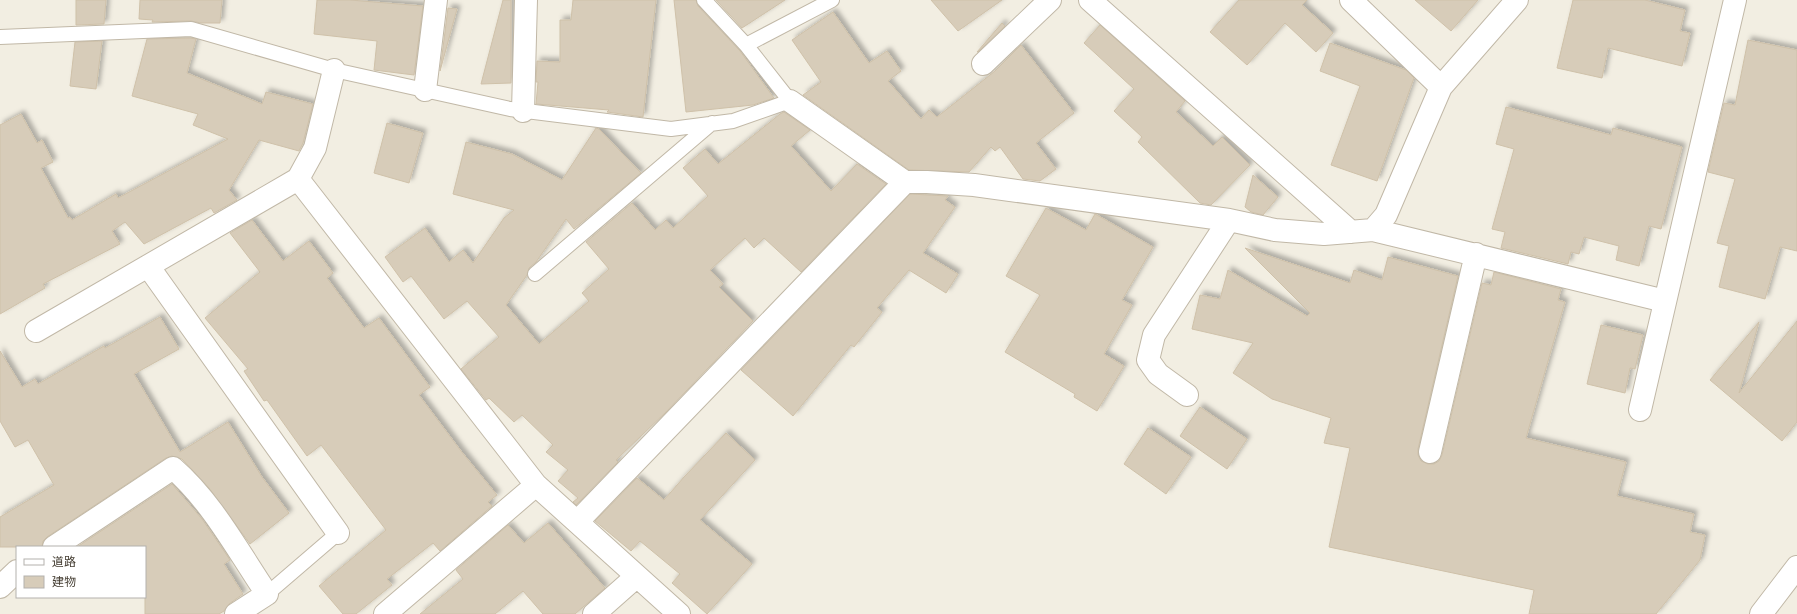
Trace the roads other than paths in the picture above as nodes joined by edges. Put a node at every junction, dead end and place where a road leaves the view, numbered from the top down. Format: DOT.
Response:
graph roads {
  1 [pos="436,0"];
  2 [pos="526,0"];
  3 [pos="704,0"];
  4 [pos="832,0"];
  5 [pos="1050,0"];
  6 [pos="1090,0"];
  7 [pos="1351,0"];
  8 [pos="1517,0"];
  9 [pos="1735,0"];
  10 [pos="0,37"];
  11 [pos="746,45"];
  12 [pos="982,64"];
  13 [pos="334,70"];
  14 [pos="1441,87"];
  15 [pos="425,90"];
  16 [pos="790,101"];
  17 [pos="523,111"];
  18 [pos="712,123"];
  19 [pos="298,178"];
  20 [pos="905,182"];
  21 [pos="1229,220"];
  22 [pos="1373,230"];
  23 [pos="1351,232"];
  24 [pos="1476,254"];
  25 [pos="148,266"];
  26 [pos="535,274"];
  27 [pos="1665,301"];
  28 [pos="36,331"];
  29 [pos="1188,395"];
  30 [pos="1640,410"];
  31 [pos="1430,452"];
  32 [pos="536,485"];
  33 [pos="578,521"];
  34 [pos="338,533"];
  35 [pos="56,546"];
  36 [pos="1797,567"];
  37 [pos="16,572"];
  38 [pos="637,576"];
  39 [pos="0,587"];
  40 [pos="267,594"];
  41 [pos="236,614"];
  42 [pos="385,614"];
  43 [pos="594,614"];
  44 [pos="679,614"];
  45 [pos="1761,614"];
  1 -- 15 [label="street"];
  2 -- 17 [label="street"];
  3 -- 11 [label="lane"];
  4 -- 11 [label="lane"];
  5 -- 12 [label="street"];
  6 -- 23 [label="street"];
  7 -- 14 [label="street"];
  8 -- 14 [label="street"];
  9 -- 27 [label="street"];
  10 -- 13 [label="lane"];
  11 -- 16 [label="lane"];
  13 -- 15 [label="lane"];
  13 -- 19 [label="street"];
  14 -- 22 [label="street"];
  15 -- 17 [label="lane"];
  16 -- 18 [label="lane"];
  16 -- 20 [label="street"];
  17 -- 18 [label="lane"];
  18 -- 26 [label="lane"];
  19 -- 25 [label="street"];
  19 -- 32 [label="street"];
  20 -- 21 [label="street"];
  20 -- 33 [label="street"];
  21 -- 23 [label="street"];
  21 -- 29 [label="street"];
  22 -- 23 [label="street"];
  22 -- 24 [label="street"];
  24 -- 27 [label="street"];
  24 -- 31 [label="street"];
  25 -- 28 [label="street"];
  25 -- 34 [label="street"];
  27 -- 30 [label="street"];
  32 -- 33 [label="street"];
  32 -- 42 [label="street"];
  33 -- 38 [label="street"];
  34 -- 40 [label="lane"];
  35 -- 40 [label="street"];
  36 -- 45 [label="street"];
  37 -- 39 [label="street"];
  38 -- 43 [label="street"];
  38 -- 44 [label="street"];
  40 -- 41 [label="street"];
}
